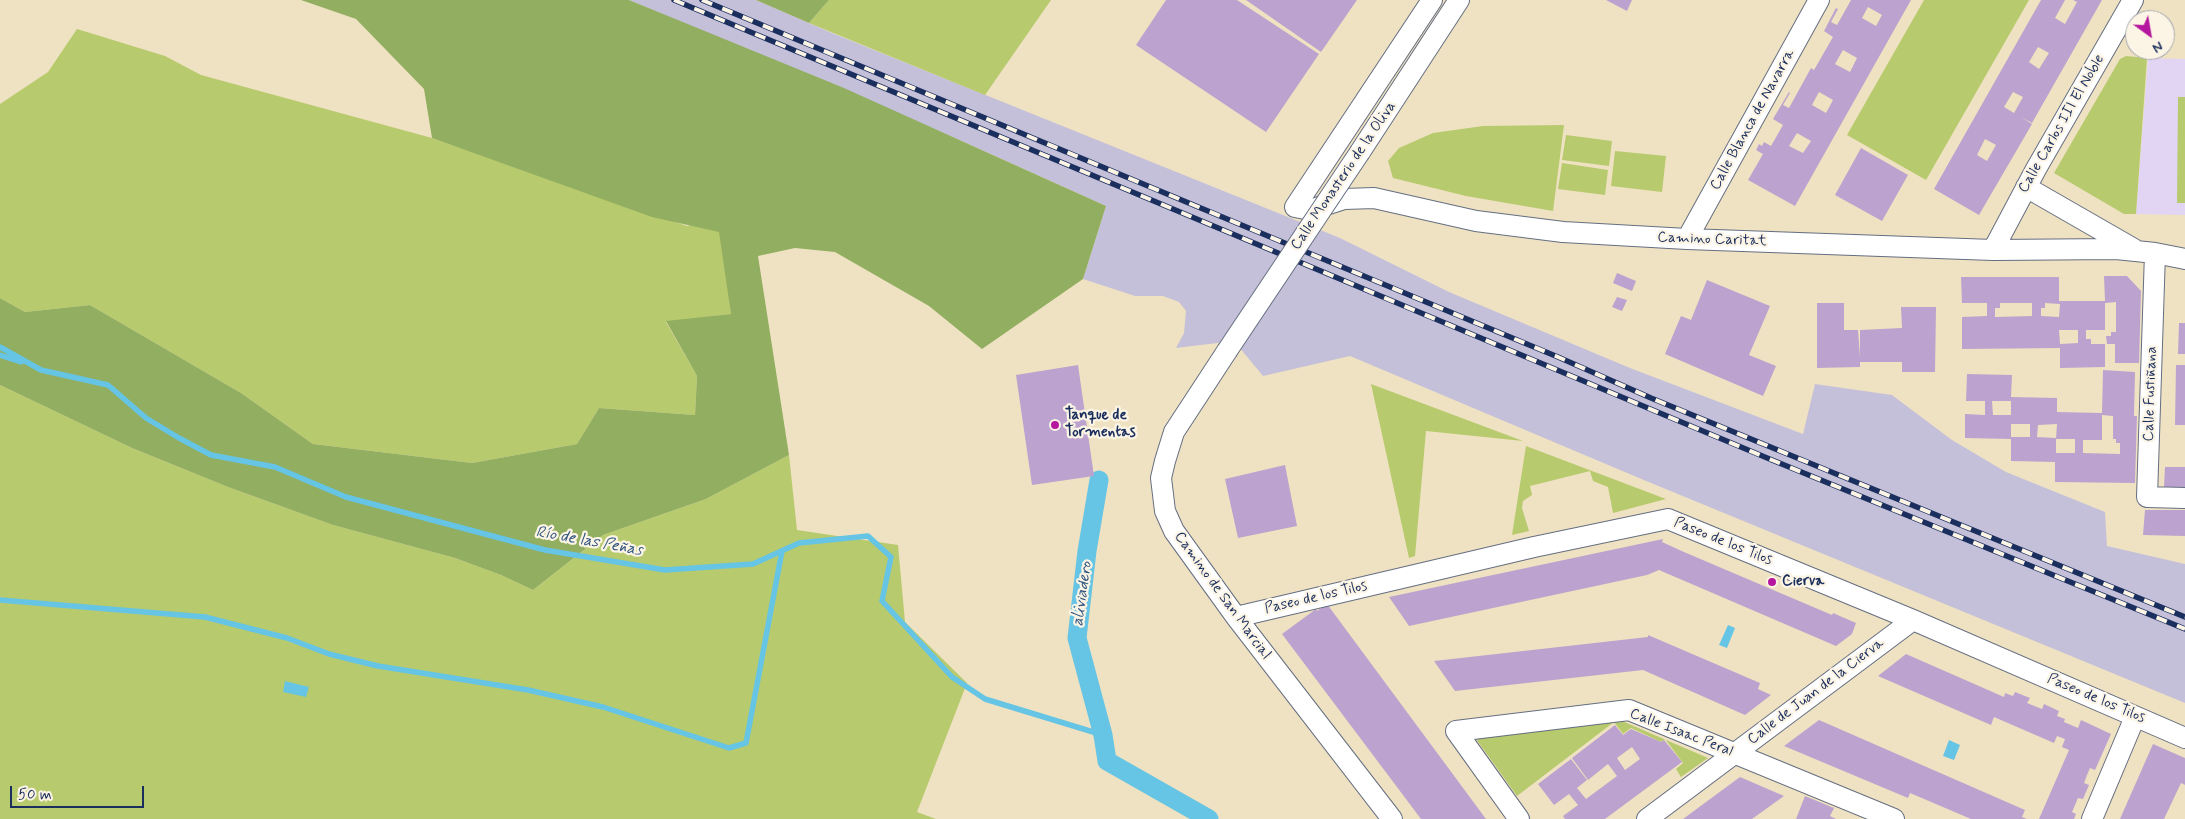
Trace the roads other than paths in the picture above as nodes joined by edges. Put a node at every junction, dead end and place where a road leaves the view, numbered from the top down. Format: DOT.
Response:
graph roads {
  1 [pos="1432,0"];
  2 [pos="1460,0"];
  3 [pos="1819,0"];
  4 [pos="2134,0"];
  5 [pos="2026,187"];
  6 [pos="1687,239"];
  7 [pos="1993,250"];
  8 [pos="2136,250"];
  9 [pos="2155,252"];
  10 [pos="2185,259"];
  11 [pos="1227,351"];
  12 [pos="2185,498"];
  13 [pos="1236,618"];
  14 [pos="1913,620"];
  15 [pos="2136,717"];
  16 [pos="2185,738"];
  17 [pos="1734,753"];
  18 [pos="1859,812"];
  19 [pos="1392,819"];
  20 [pos="1519,819"];
  21 [pos="1647,819"];
  22 [pos="1894,819"];
  23 [pos="2092,819"];
  1 -- 6 [label="street, Camino Caritat"];
  2 -- 11 [label="street, Calle Monasterio de la Oliva, bridge"];
  3 -- 6 [label="street, Calle Blanca de Navarra"];
  4 -- 5 [label="street, Calle Carlos III El Noble"];
  5 -- 7 [label="street, Calle Carlos III El Noble"];
  5 -- 8 [label="street, Camino Caritat"];
  6 -- 7 [label="street, Camino Caritat"];
  7 -- 8 [label="street, Camino Caritat"];
  8 -- 9 [label="street, Camino Caritat"];
  9 -- 10 [label="street, Camino Caritat"];
  9 -- 12 [label="street, Calle Fustiñana"];
  11 -- 13 [label="street, Camino de San Marcial"];
  13 -- 14 [label="street, Paseo de los Tilos"];
  13 -- 19 [label="street, Camino de San Marcial"];
  14 -- 15 [label="street, Paseo de los Tilos"];
  14 -- 17 [label="street, Calle de Juan de la Cierva"];
  15 -- 16 [label="street, Paseo de los Tilos"];
  15 -- 23 [label="street"];
  17 -- 18 [label="street, Calle Isaac Peral"];
  17 -- 20 [label="street, Calle Isaac Peral"];
  17 -- 21 [label="street, Calle de Juan de la Cierva"];
  18 -- 22 [label="street, Calle Isaac Peral"];
}
